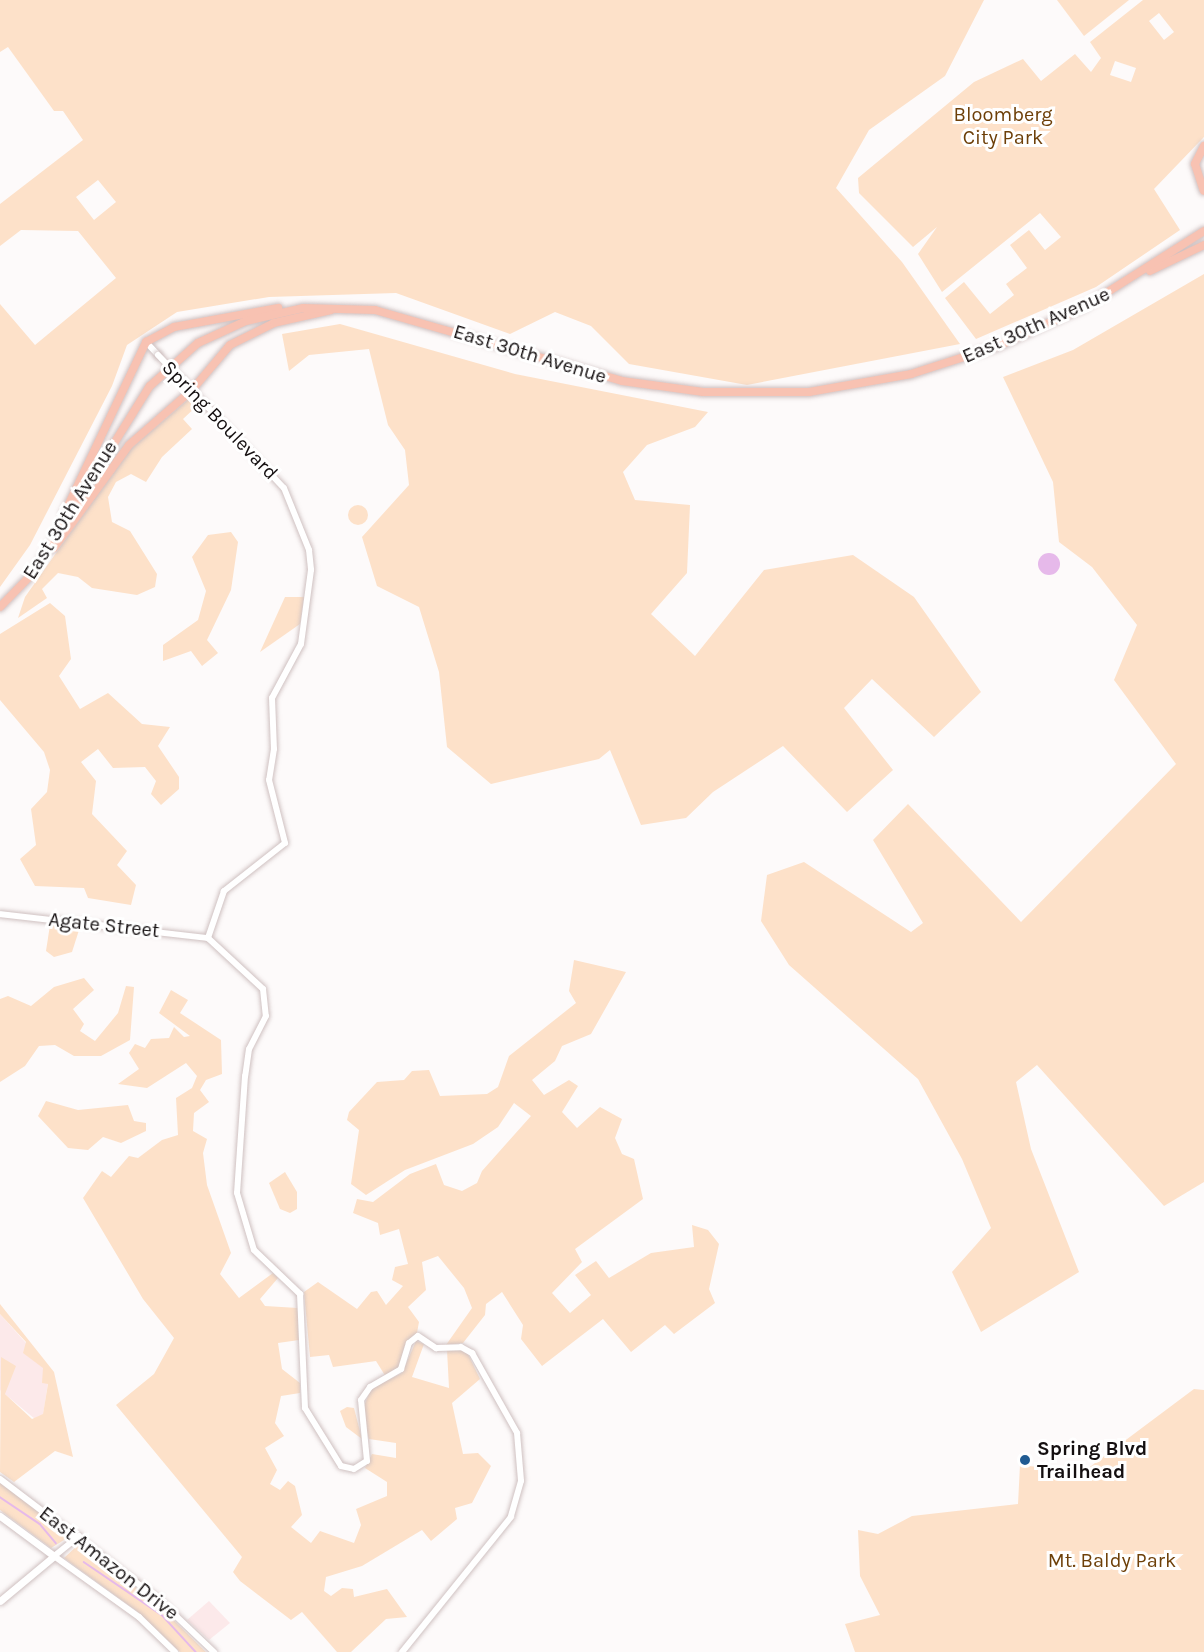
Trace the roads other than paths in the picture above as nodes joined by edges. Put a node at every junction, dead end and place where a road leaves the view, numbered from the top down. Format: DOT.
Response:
graph roads {
  1 [pos="1204,146"];
  2 [pos="1204,191"];
  3 [pos="1204,231"];
  4 [pos="1204,245"];
  5 [pos="1134,277"];
  6 [pos="349,307"];
  7 [pos="303,308"];
  8 [pos="146,342"];
  9 [pos="192,390"];
  10 [pos="42,558"];
  11 [pos="34,572"];
  12 [pos="0,608"];
  13 [pos="0,914"];
  14 [pos="207,938"];
  15 [pos="0,1479"];
  16 [pos="0,1516"];
  17 [pos="79,1536"];
  18 [pos="54,1556"];
  19 [pos="0,1601"];
  20 [pos="175,1652"];
  21 [pos="214,1652"];
  22 [pos="402,1652"];
  1 -- 2 [label="main road"];
  3 -- 5 [label="main road, East 30th Avenue"];
  4 -- 5 [label="main road"];
  5 -- 6 [label="main road, East 30th Avenue"];
  6 -- 7 [label="main road, East 30th Avenue"];
  6 -- 9 [label="main road"];
  7 -- 8 [label="main road"];
  7 -- 10 [label="main road, East 30th Avenue"];
  8 -- 9 [label="street, Spring Boulevard, bridge"];
  8 -- 10 [label="main road"];
  9 -- 11 [label="main road"];
  9 -- 14 [label="street, Spring Boulevard"];
  10 -- 11 [label="main road, East 30th Avenue"];
  11 -- 12 [label="main road, East 30th Avenue"];
  13 -- 14 [label="street, Agate Street"];
  14 -- 22 [label="street"];
  15 -- 17 [label="street, East Amazon Drive"];
  16 -- 18 [label="main road"];
  17 -- 18 [label="street"];
  17 -- 21 [label="street, East Amazon Drive"];
  18 -- 19 [label="main road"];
  18 -- 20 [label="street"];
}
